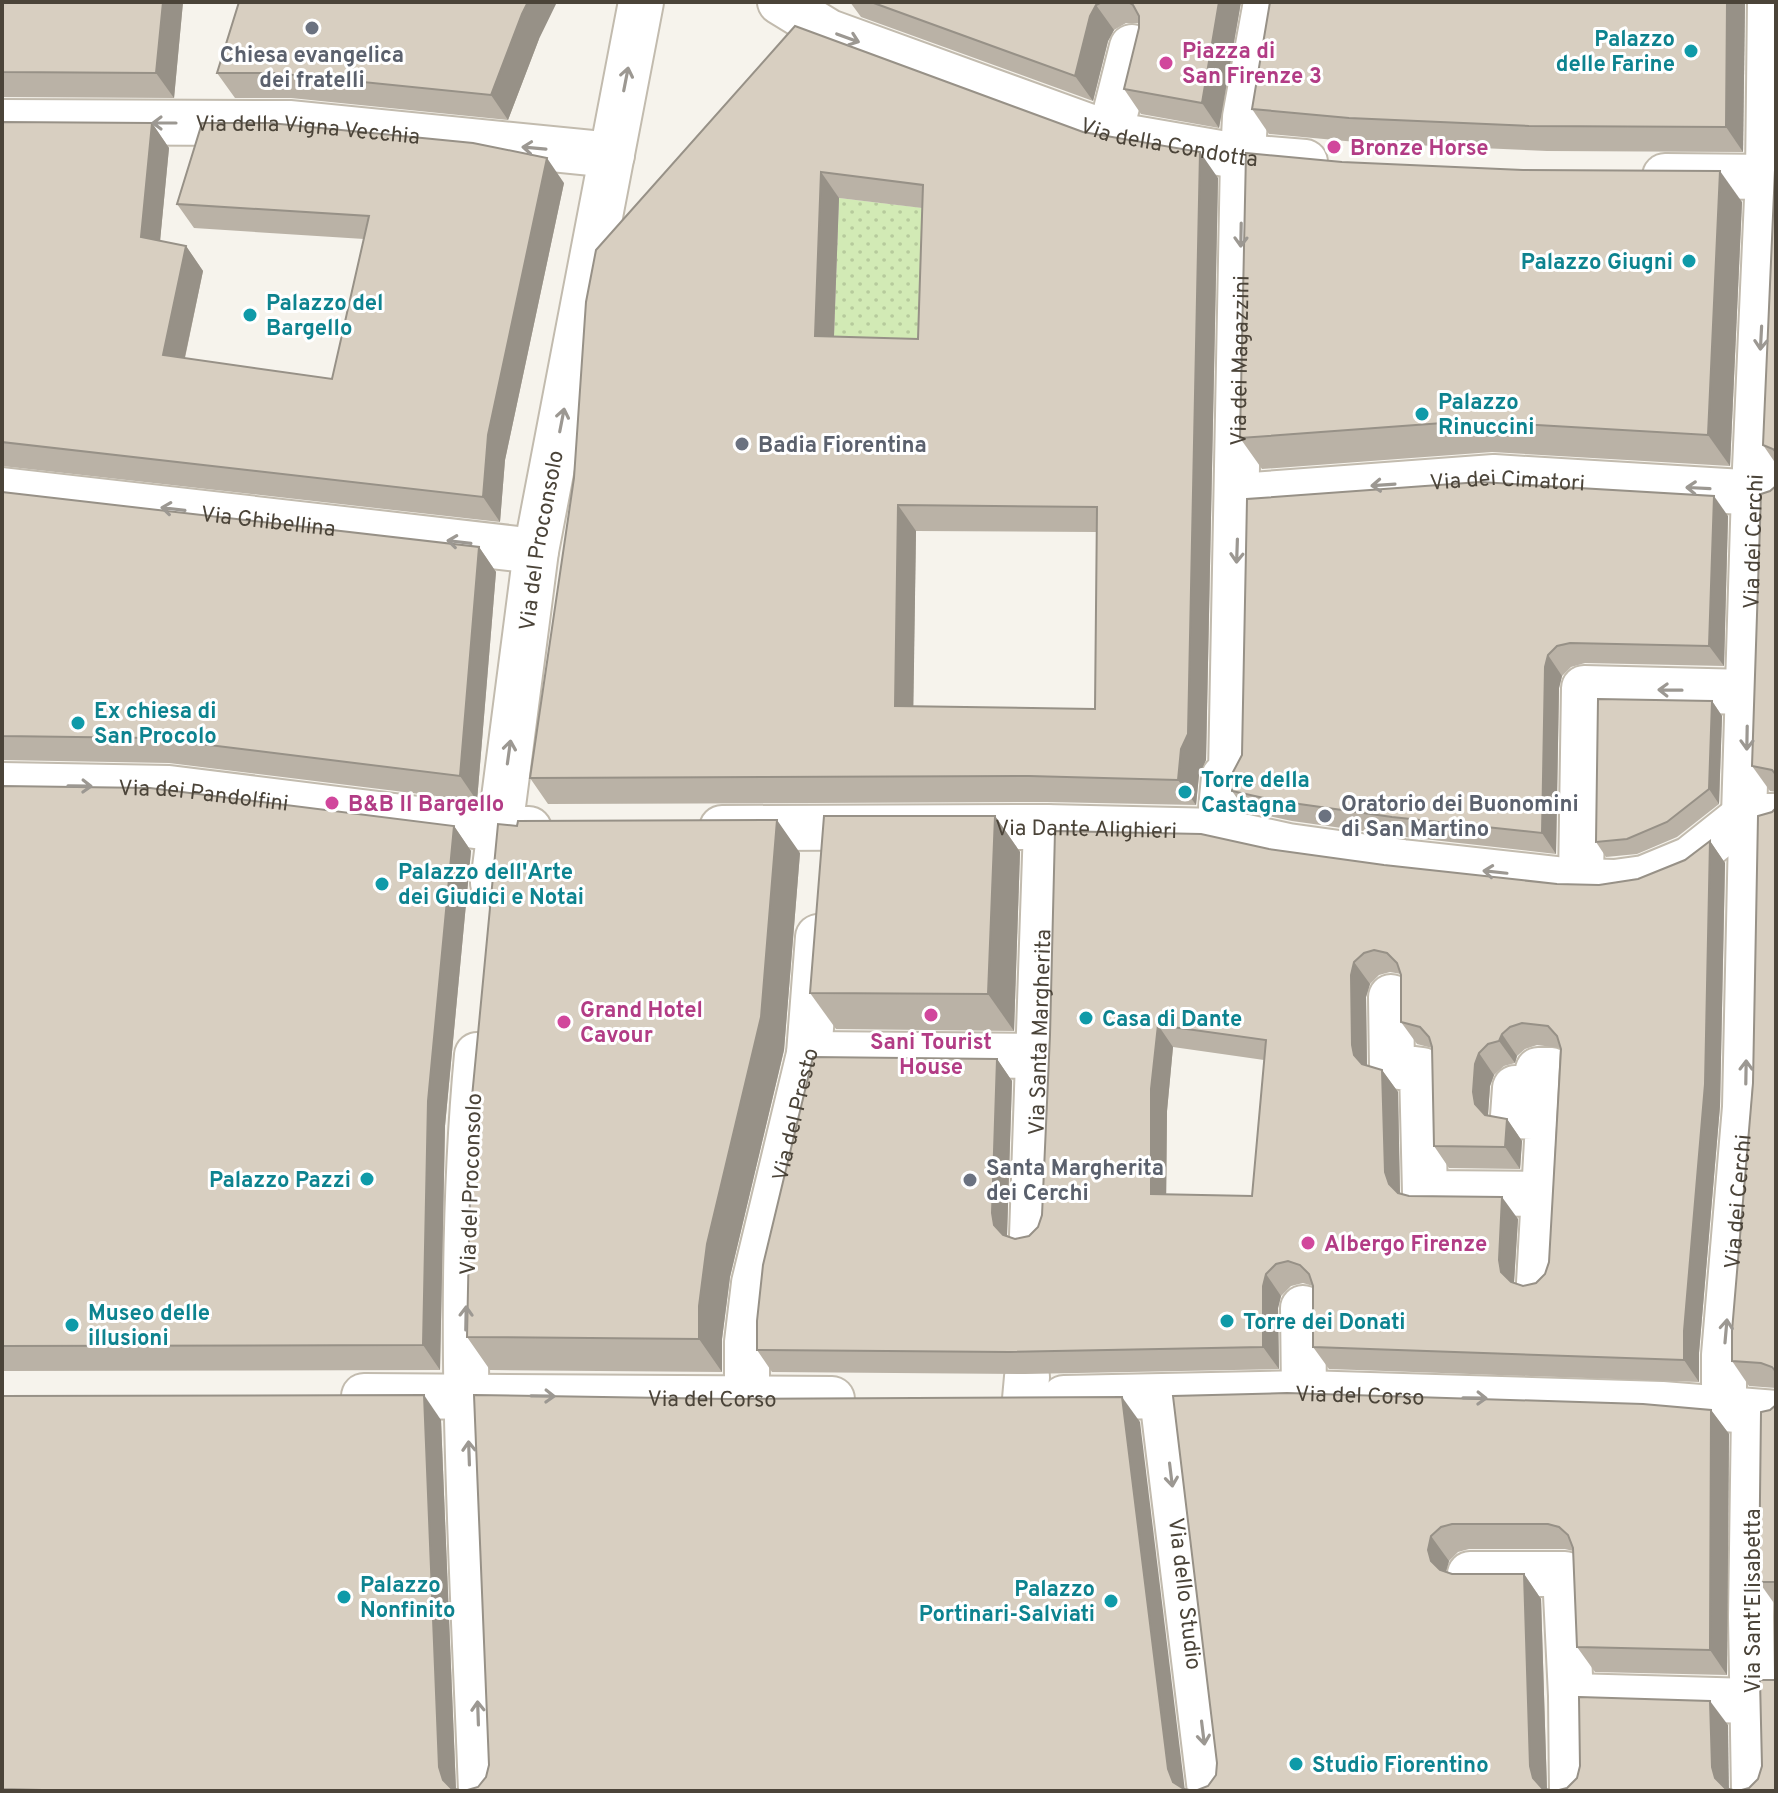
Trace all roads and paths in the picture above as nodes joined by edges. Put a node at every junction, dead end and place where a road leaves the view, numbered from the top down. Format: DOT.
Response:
graph roads {
  1 [pos="641,2"];
  2 [pos="780,2"];
  3 [pos="1266,2"];
  4 [pos="1770,2"];
  5 [pos="1132,47"];
  6 [pos="2,122"];
  7 [pos="1110,134"];
  8 [pos="612,155"];
  9 [pos="1243,157"];
  10 [pos="1349,166"];
  11 [pos="1625,176"];
  12 [pos="1772,176"];
  13 [pos="2,490"];
  14 [pos="1765,493"];
  15 [pos="1238,496"];
  16 [pos="536,551"];
  17 [pos="1748,692"];
  18 [pos="2,785"];
  19 [pos="1755,814"];
  20 [pos="827,827"];
  21 [pos="1046,827"];
  22 [pos="686,828"];
  23 [pos="499,829"];
  24 [pos="561,829"];
  25 [pos="1219,831"];
  26 [pos="1577,880"];
  27 [pos="490,917"];
  28 [pos="1391,997"];
  29 [pos="480,1022"];
  30 [pos="809,1054"];
  31 [pos="1040,1056"];
  32 [pos="1548,1117"];
  33 [pos="1544,1194"];
  34 [pos="1032,1236"];
  35 [pos="1539,1283"];
  36 [pos="1303,1308"];
  37 [pos="1304,1393"];
  38 [pos="327,1396"];
  39 [pos="465,1396"];
  40 [pos="1162,1397"];
  41 [pos="747,1399"];
  42 [pos="871,1399"];
  43 [pos="979,1399"];
  44 [pos="1751,1411"];
  45 [pos="1470,1574"];
  46 [pos="1571,1696"];
  47 [pos="1752,1701"];
  48 [pos="481,1791"];
  49 [pos="1210,1791"];
  50 [pos="1572,1791"];
  51 [pos="1754,1791"];
  8 -- 1 [label="street, Via del Proconsolo, one-way"];
  2 -- 7 [label="street, Via della Condotta, one-way"];
  3 -- 9 [label="street, Via dei Magazzini"];
  4 -- 12 [label="street, Via dei Cerchi"];
  5 -- 7 [label="street"];
  8 -- 6 [label="street, Via della Vigna Vecchia, one-way"];
  7 -- 9 [label="street, Via della Condotta"];
  16 -- 8 [label="street, Via del Proconsolo, one-way"];
  9 -- 10 [label="street, Via della Condotta"];
  9 -- 15 [label="street, Via dei Magazzini, one-way"];
  11 -- 12 [label="street"];
  12 -- 14 [label="street, Via dei Cerchi, one-way"];
  16 -- 13 [label="street, Via Ghibellina, one-way"];
  14 -- 15 [label="street, Via dei Cimatori, one-way"];
  14 -- 17 [label="street, Via dei Cerchi"];
  15 -- 25 [label="street, Via dei Magazzini, one-way"];
  23 -- 16 [label="street, Via del Proconsolo, one-way"];
  17 -- 19 [label="street, Via dei Cerchi, one-way"];
  17 -- 26 [label="street, one-way"];
  18 -- 23 [label="street, Via dei Pandolfini, one-way"];
  19 -- 26 [label="street, Via Dante Alighieri"];
  44 -- 19 [label="street, Via dei Cerchi, one-way"];
  20 -- 21 [label="street, Via Dante Alighieri"];
  20 -- 22 [label="street, Via Dante Alighieri"];
  20 -- 30 [label="street, Via del Presto"];
  21 -- 25 [label="street, Via Dante Alighieri"];
  21 -- 31 [label="street, Via Santa Margherita"];
  23 -- 24 [label="street"];
  23 -- 27 [label="street, Via del Proconsolo"];
  26 -- 25 [label="street, Via Dante Alighieri, one-way"];
  28 -- 33 [label="street"];
  39 -- 29 [label="street, Via del Proconsolo, one-way"];
  30 -- 31 [label="street"];
  30 -- 41 [label="street, Via del Presto"];
  31 -- 34 [label="street, Via Santa Margherita"];
  32 -- 33 [label="street"];
  33 -- 35 [label="street"];
  36 -- 37 [label="street"];
  37 -- 40 [label="street, Via del Corso"];
  37 -- 44 [label="street, Via del Corso, one-way"];
  38 -- 39 [label="street, Via del Corso"];
  39 -- 41 [label="street, Via del Corso, one-way"];
  48 -- 39 [label="street, Via del Proconsolo, one-way"];
  40 -- 43 [label="street, Via del Corso"];
  40 -- 49 [label="street, Via dello Studio, one-way"];
  41 -- 42 [label="street, Via del Corso"];
  44 -- 47 [label="street, Via Sant'Elisabetta"];
  45 -- 46 [label="street"];
  46 -- 47 [label="street"];
  46 -- 50 [label="street"];
  47 -- 51 [label="street, Via Sant'Elisabetta"];
}
